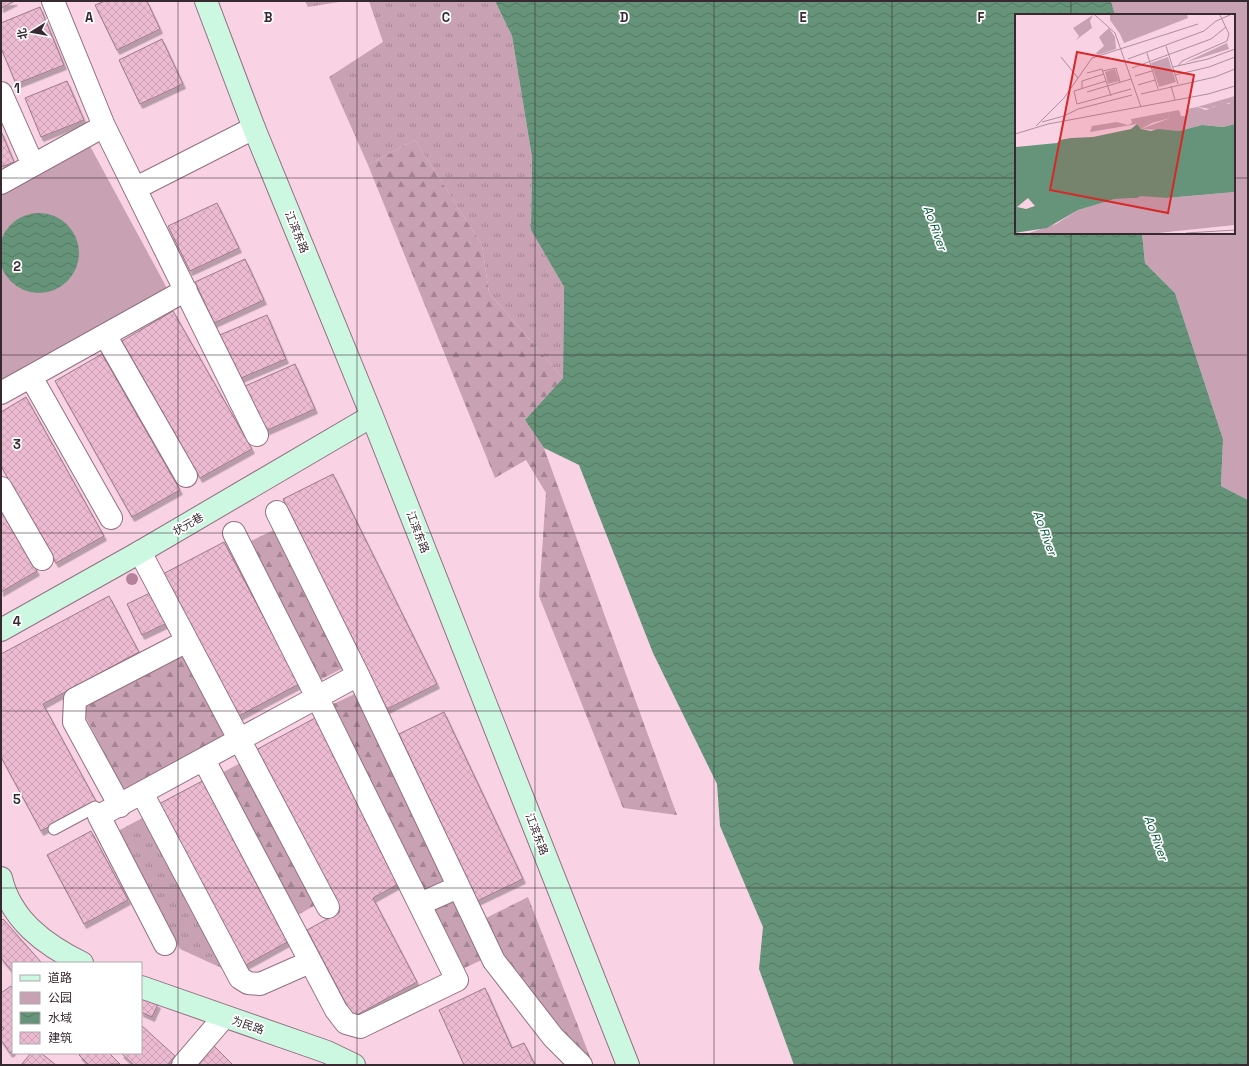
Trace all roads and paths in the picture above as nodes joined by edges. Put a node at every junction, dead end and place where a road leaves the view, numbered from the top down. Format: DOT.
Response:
graph roads {
  1 [pos="53,1"];
  2 [pos="206,1"];
  3 [pos="1,93"];
  4 [pos="104,126"];
  5 [pos="254,128"];
  6 [pos="33,165"];
  7 [pos="1,182"];
  8 [pos="136,188"];
  9 [pos="186,290"];
  10 [pos="105,335"];
  11 [pos="31,377"];
  12 [pos="1,394"];
  13 [pos="372,416"];
  14 [pos="257,435"];
  15 [pos="186,476"];
  16 [pos="1,488"];
  17 [pos="277,512"];
  18 [pos="111,518"];
  19 [pos="234,533"];
  20 [pos="140,552"];
  21 [pos="42,559"];
  22 [pos="1,630"];
  23 [pos="187,641"];
  24 [pos="358,675"];
  25 [pos="317,697"];
  26 [pos="239,741"];
  27 [pos="204,760"];
  28 [pos="142,793"];
  29 [pos="120,806"];
  30 [pos="99,816"];
  31 [pos="54,829"];
  32 [pos="1,878"];
  33 [pos="458,886"];
  34 [pos="420,904"];
  35 [pos="328,907"];
  36 [pos="165,944"];
  37 [pos="80,962"];
  38 [pos="310,962"];
  39 [pos="142,987"];
  40 [pos="224,1017"];
  41 [pos="183,1065"];
  42 [pos="354,1065"];
  43 [pos="581,1065"];
  44 [pos="628,1065"];
  1 -- 4 [label="street"];
  2 -- 5 [label="main road, 江滨东路"];
  3 -- 6 [label="street"];
  4 -- 6 [label="street"];
  4 -- 8 [label="street"];
  5 -- 8 [label="street"];
  5 -- 13 [label="main road, 江滨东路"];
  6 -- 7 [label="street"];
  8 -- 9 [label="street"];
  9 -- 10 [label="street"];
  9 -- 14 [label="street"];
  10 -- 11 [label="street"];
  10 -- 15 [label="street"];
  11 -- 12 [label="street"];
  11 -- 18 [label="street"];
  13 -- 20 [label="main road, 状元巷"];
  13 -- 44 [label="main road, 江滨东路"];
  16 -- 21 [label="street"];
  17 -- 24 [label="street"];
  19 -- 25 [label="street"];
  20 -- 22 [label="main road, 状元巷"];
  20 -- 23 [label="street"];
  23 -- 26 [label="street"];
  23 -- 29 [label="street"];
  24 -- 25 [label="street"];
  24 -- 33 [label="street"];
  25 -- 26 [label="street"];
  25 -- 34 [label="street"];
  26 -- 27 [label="street"];
  26 -- 35 [label="street"];
  27 -- 28 [label="street"];
  27 -- 38 [label="street"];
  28 -- 29 [label="street"];
  28 -- 38 [label="street"];
  29 -- 30 [label="street"];
  30 -- 31 [label="lane"];
  30 -- 36 [label="street"];
  32 -- 37 [label="main road"];
  33 -- 34 [label="street"];
  33 -- 43 [label="street"];
  34 -- 38 [label="street"];
  39 -- 40 [label="main road, 为民路"];
  40 -- 41 [label="street"];
  40 -- 42 [label="main road, 为民路"];
}
